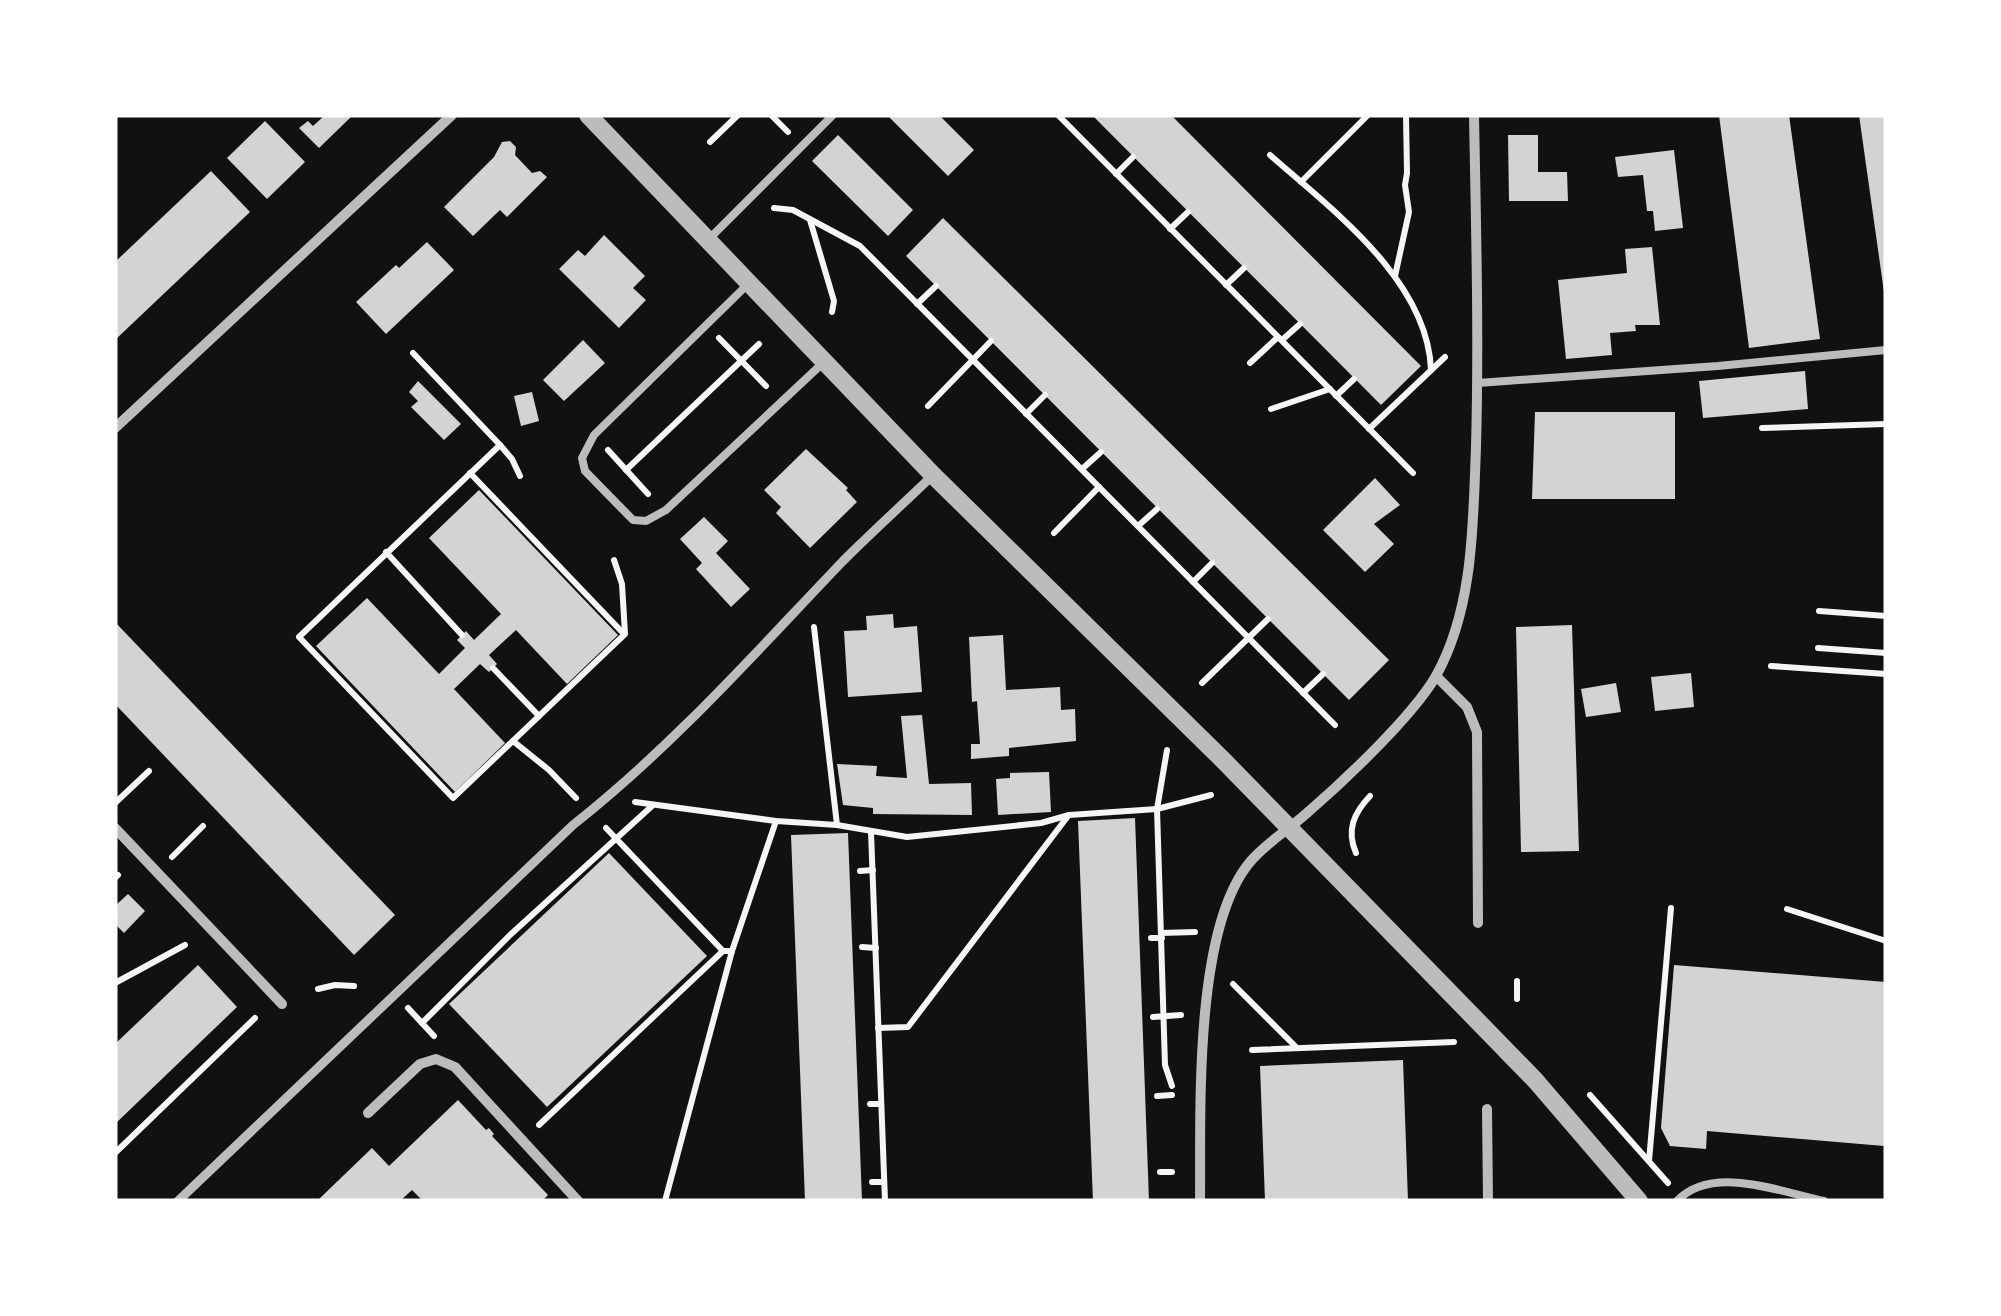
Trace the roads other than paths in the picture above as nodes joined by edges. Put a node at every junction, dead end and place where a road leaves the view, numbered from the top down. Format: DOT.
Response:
graph roads {
  1 [pos="452,115"];
  2 [pos="588,115"];
  3 [pos="833,115"];
  4 [pos="1474,115"];
  5 [pos="708,239"];
  6 [pos="750,282"];
  7 [pos="1886,350"];
  8 [pos="825,360"];
  9 [pos="1478,383"];
  10 [pos="115,428"];
  11 [pos="933,474"];
  12 [pos="1436,676"];
  13 [pos="115,828"];
  14 [pos="1288,828"];
  15 [pos="1478,923"];
  16 [pos="282,1004"];
  17 [pos="1487,1110"];
  18 [pos="368,1113"];
  19 [pos="178,1201"];
  20 [pos="578,1201"];
  21 [pos="1200,1201"];
  22 [pos="1488,1201"];
  23 [pos="1639,1201"];
  24 [pos="1677,1201"];
  25 [pos="1824,1201"];
  1 -- 10 [label="street"];
  2 -- 5 [label="street"];
  3 -- 5 [label="lane"];
  4 -- 9 [label="street"];
  5 -- 6 [label="street"];
  6 -- 8 [label="street"];
  6 -- 8 [label="lane"];
  7 -- 9 [label="lane"];
  8 -- 11 [label="street"];
  9 -- 12 [label="street"];
  11 -- 14 [label="street"];
  11 -- 19 [label="street"];
  12 -- 14 [label="street"];
  12 -- 15 [label="street"];
  13 -- 16 [label="street"];
  14 -- 21 [label="street"];
  14 -- 23 [label="street"];
  17 -- 22 [label="street"];
  18 -- 20 [label="street"];
  24 -- 25 [label="lane"];
}
